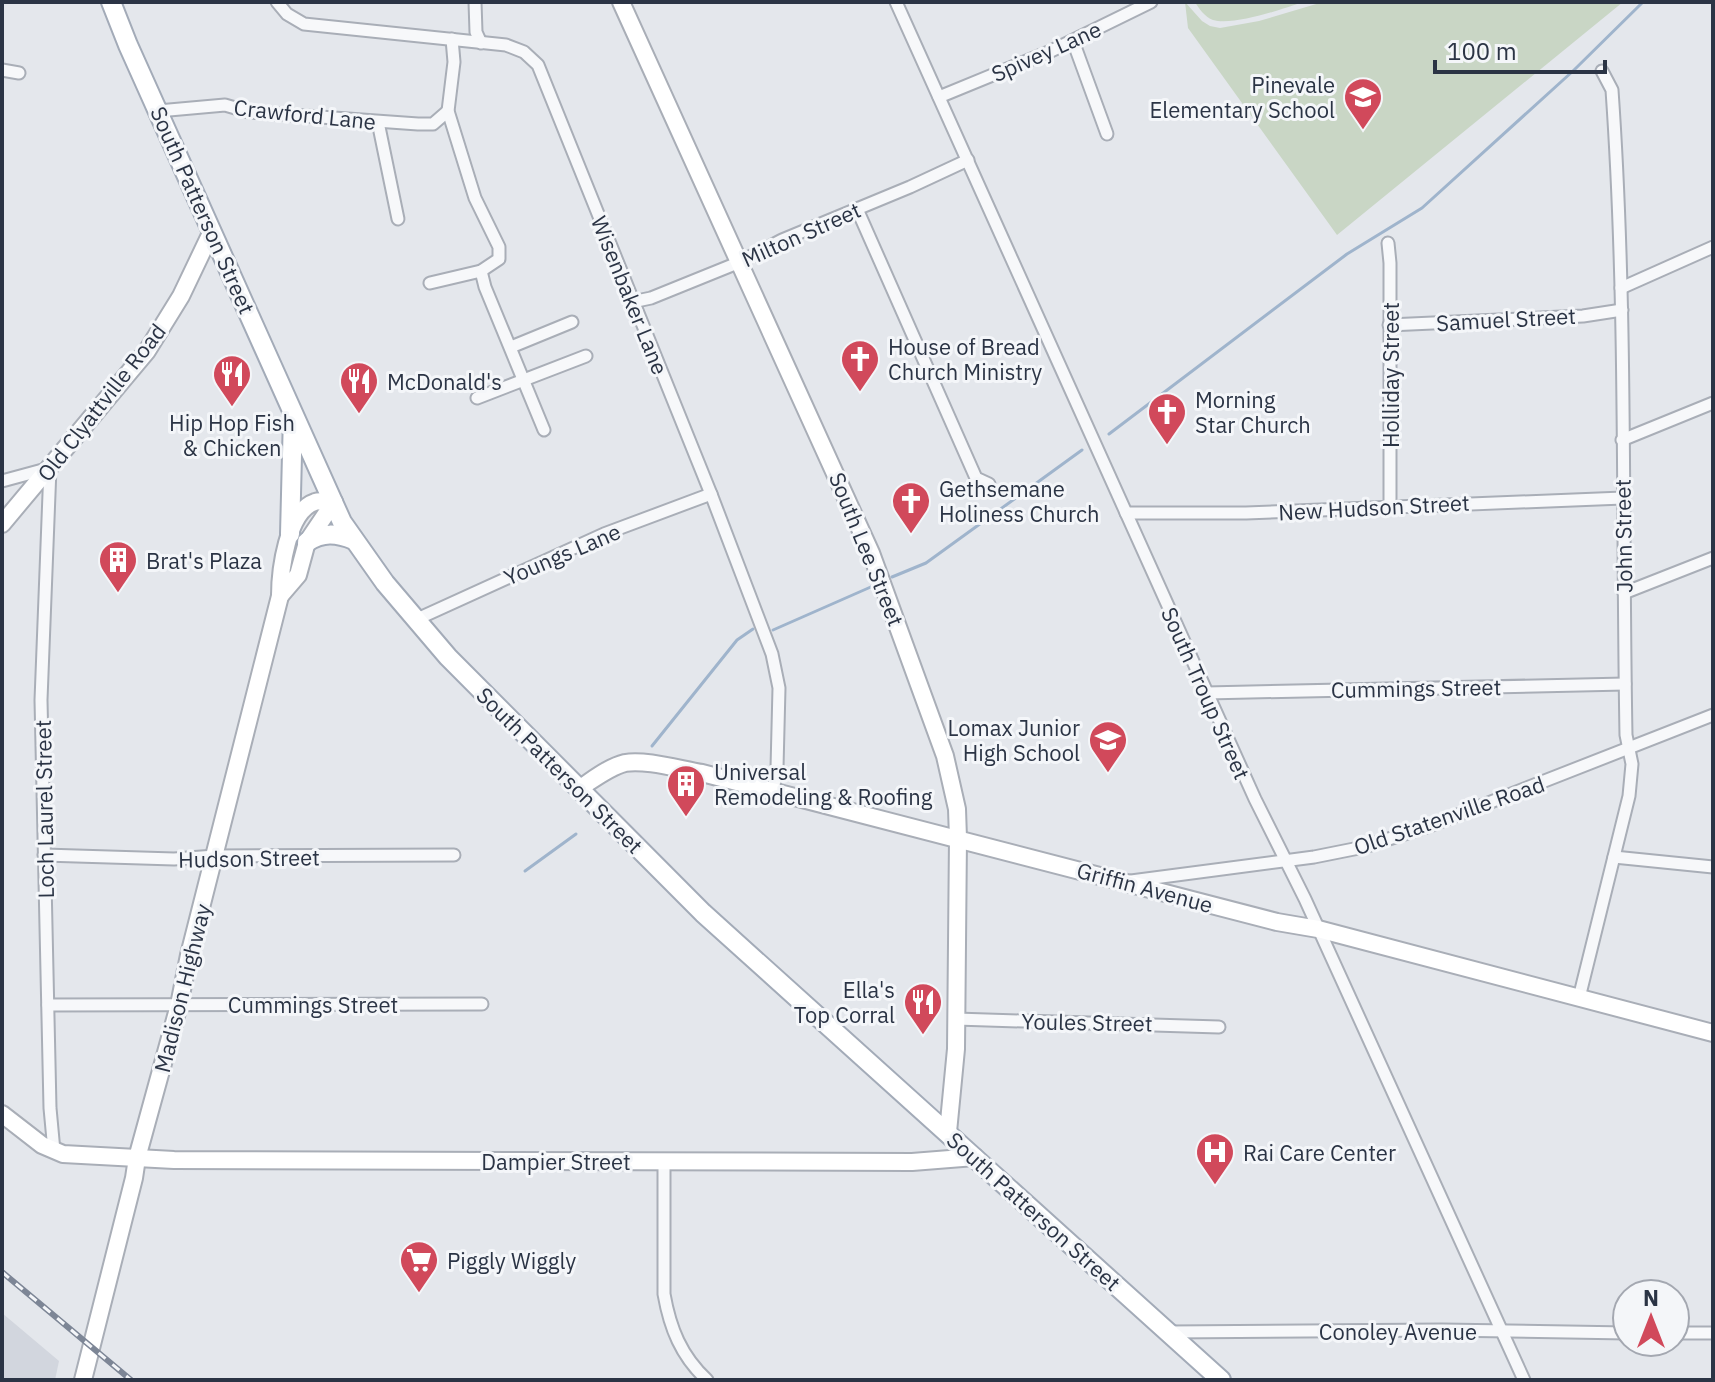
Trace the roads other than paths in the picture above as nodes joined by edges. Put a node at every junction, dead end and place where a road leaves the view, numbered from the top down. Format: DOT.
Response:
graph roads {
  1 [pos="111,2"];
  2 [pos="277,2"];
  3 [pos="475,2"];
  4 [pos="621,2"];
  5 [pos="896,2"];
  6 [pos="1151,2"];
  7 [pos="452,39"];
  8 [pos="1073,41"];
  9 [pos="481,43"];
  10 [pos="2,70"];
  11 [pos="1602,71"];
  12 [pos="19,73"];
  13 [pos="939,97"];
  14 [pos="158,111"];
  15 [pos="448,111"];
  16 [pos="378,122"];
  17 [pos="1107,134"];
  18 [pos="968,160"];
  19 [pos="857,209"];
  20 [pos="398,219"];
  21 [pos="212,231"];
  22 [pos="1388,243"];
  23 [pos="1713,247"];
  24 [pos="740,262"];
  25 [pos="481,271"];
  26 [pos="430,283"];
  27 [pos="1621,288"];
  28 [pos="632,302"];
  29 [pos="1622,310"];
  30 [pos="572,322"];
  31 [pos="1389,325"];
  32 [pos="511,347"];
  33 [pos="586,356"];
  34 [pos="524,381"];
  35 [pos="477,398"];
  36 [pos="1713,403"];
  37 [pos="293,409"];
  38 [pos="544,430"];
  39 [pos="1622,440"];
  40 [pos="50,468"];
  41 [pos="2,481"];
  42 [pos="989,484"];
  43 [pos="711,494"];
  44 [pos="1623,498"];
  45 [pos="334,502"];
  46 [pos="1390,506"];
  47 [pos="1126,513"];
  48 [pos="2,524"];
  49 [pos="298,538"];
  50 [pos="354,540"];
  51 [pos="1713,558"];
  52 [pos="1624,593"];
  53 [pos="415,620"];
  54 [pos="1625,684"];
  55 [pos="1206,693"];
  56 [pos="1713,715"];
  57 [pos="1627,748"];
  58 [pos="580,788"];
  59 [pos="773,791"];
  60 [pos="958,838"];
  61 [pos="44,855"];
  62 [pos="454,855"];
  63 [pos="215,856"];
  64 [pos="1614,857"];
  65 [pos="1285,860"];
  66 [pos="1713,867"];
  67 [pos="1126,882"];
  68 [pos="1318,929"];
  69 [pos="1579,998"];
  70 [pos="482,1004"];
  71 [pos="48,1005"];
  72 [pos="179,1005"];
  73 [pos="956,1019"];
  74 [pos="1219,1027"];
  75 [pos="1713,1033"];
  76 [pos="2,1114"];
  77 [pos="948,1132"];
  78 [pos="54,1151"];
  79 [pos="975,1157"];
  80 [pos="137,1158"];
  81 [pos="664,1161"];
  82 [pos="1502,1331"];
  83 [pos="1168,1332"];
  84 [pos="1611,1333"];
  85 [pos="1691,1333"];
  86 [pos="1713,1333"];
  87 [pos="83,1380"];
  88 [pos="707,1380"];
  89 [pos="1221,1380"];
  90 [pos="1524,1380"];
  1 -- 14 [label="main road, South Patterson Street"];
  2 -- 7 [label="street, Wisenbaker Lane"];
  3 -- 9 [label="street"];
  4 -- 24 [label="main road, South Lee Street"];
  5 -- 13 [label="street, South Troup Street"];
  6 -- 8 [label="street, Spivey Lane"];
  7 -- 9 [label="street, Wisenbaker Lane"];
  7 -- 15 [label="street"];
  8 -- 13 [label="street, Spivey Lane"];
  8 -- 17 [label="street"];
  9 -- 28 [label="street, Wisenbaker Lane"];
  10 -- 12 [label="street"];
  11 -- 27 [label="street, John Street"];
  13 -- 18 [label="street, South Troup Street"];
  14 -- 16 [label="street, Crawford Lane"];
  14 -- 21 [label="main road, South Patterson Street"];
  15 -- 16 [label="street, Crawford Lane"];
  15 -- 25 [label="street"];
  16 -- 20 [label="street"];
  18 -- 19 [label="street, Milton Street"];
  18 -- 47 [label="street, South Troup Street"];
  19 -- 24 [label="street, Milton Street"];
  19 -- 42 [label="street"];
  21 -- 37 [label="main road, South Patterson Street"];
  21 -- 40 [label="main road, Old Clyattville Road"];
  22 -- 31 [label="street, Holliday Street"];
  23 -- 27 [label="street"];
  24 -- 28 [label="street, Milton Street"];
  24 -- 60 [label="main road, South Lee Street"];
  25 -- 26 [label="street"];
  25 -- 32 [label="street"];
  27 -- 29 [label="street, John Street"];
  28 -- 43 [label="street, Wisenbaker Lane"];
  29 -- 31 [label="street, Samuel Street"];
  29 -- 39 [label="street, John Street"];
  30 -- 32 [label="street"];
  31 -- 46 [label="street, Holliday Street"];
  32 -- 34 [label="street"];
  33 -- 34 [label="street"];
  34 -- 35 [label="street"];
  34 -- 38 [label="street"];
  36 -- 39 [label="street"];
  37 -- 45 [label="main road, South Patterson Street"];
  37 -- 49 [label="main road"];
  39 -- 44 [label="street, John Street"];
  40 -- 41 [label="street"];
  40 -- 48 [label="main road, Old Clyattville Road"];
  40 -- 61 [label="street, Loch Laurel Street"];
  43 -- 53 [label="street, Youngs Lane"];
  43 -- 59 [label="street, Wisenbaker Lane"];
  44 -- 46 [label="street, New Hudson Street"];
  44 -- 52 [label="street, John Street"];
  45 -- 49 [label="main road, Madison Highway"];
  45 -- 50 [label="main road, South Patterson Street"];
  46 -- 47 [label="street, New Hudson Street"];
  47 -- 55 [label="street, South Troup Street"];
  49 -- 50 [label="main road"];
  49 -- 63 [label="main road, Madison Highway"];
  50 -- 53 [label="main road, South Patterson Street"];
  51 -- 52 [label="street"];
  52 -- 54 [label="street, John Street"];
  53 -- 58 [label="main road, South Patterson Street"];
  54 -- 55 [label="street, Cummings Street"];
  54 -- 57 [label="street, John Street"];
  55 -- 65 [label="street, South Troup Street"];
  56 -- 57 [label="street, Old Statenville Road"];
  57 -- 64 [label="street, John Street"];
  57 -- 65 [label="street, Old Statenville Road"];
  58 -- 59 [label="main road, Griffin Avenue"];
  58 -- 77 [label="main road, South Patterson Street"];
  59 -- 60 [label="main road, Griffin Avenue"];
  60 -- 67 [label="main road, Griffin Avenue"];
  60 -- 73 [label="main road, South Lee Street"];
  61 -- 63 [label="street, Hudson Street"];
  61 -- 71 [label="street, Loch Laurel Street"];
  62 -- 63 [label="street, Hudson Street"];
  63 -- 72 [label="main road, Madison Highway"];
  64 -- 66 [label="street"];
  64 -- 69 [label="street, John Street"];
  65 -- 67 [label="street, Old Statenville Road"];
  65 -- 68 [label="street, South Troup Street"];
  67 -- 68 [label="main road, Griffin Avenue"];
  68 -- 69 [label="main road, Griffin Avenue"];
  68 -- 82 [label="street, South Troup Street"];
  69 -- 75 [label="main road, Griffin Avenue"];
  70 -- 72 [label="street, Cummings Street"];
  71 -- 72 [label="street, Cummings Street"];
  71 -- 78 [label="street, Loch Laurel Street"];
  72 -- 80 [label="main road, Madison Highway"];
  73 -- 74 [label="street, Youles Street"];
  73 -- 77 [label="main road, South Lee Street"];
  76 -- 78 [label="main road"];
  77 -- 79 [label="main road, South Patterson Street"];
  78 -- 80 [label="main road, Dampier Street"];
  79 -- 81 [label="main road, Dampier Street"];
  79 -- 83 [label="main road, South Patterson Street"];
  80 -- 81 [label="main road, Dampier Street"];
  80 -- 87 [label="main road, Madison Highway"];
  81 -- 88 [label="street"];
  82 -- 83 [label="street, Conoley Avenue"];
  82 -- 84 [label="street, Conoley Avenue"];
  82 -- 90 [label="street, South Troup Street"];
  83 -- 89 [label="main road, South Patterson Street"];
  85 -- 86 [label="street"];
}
